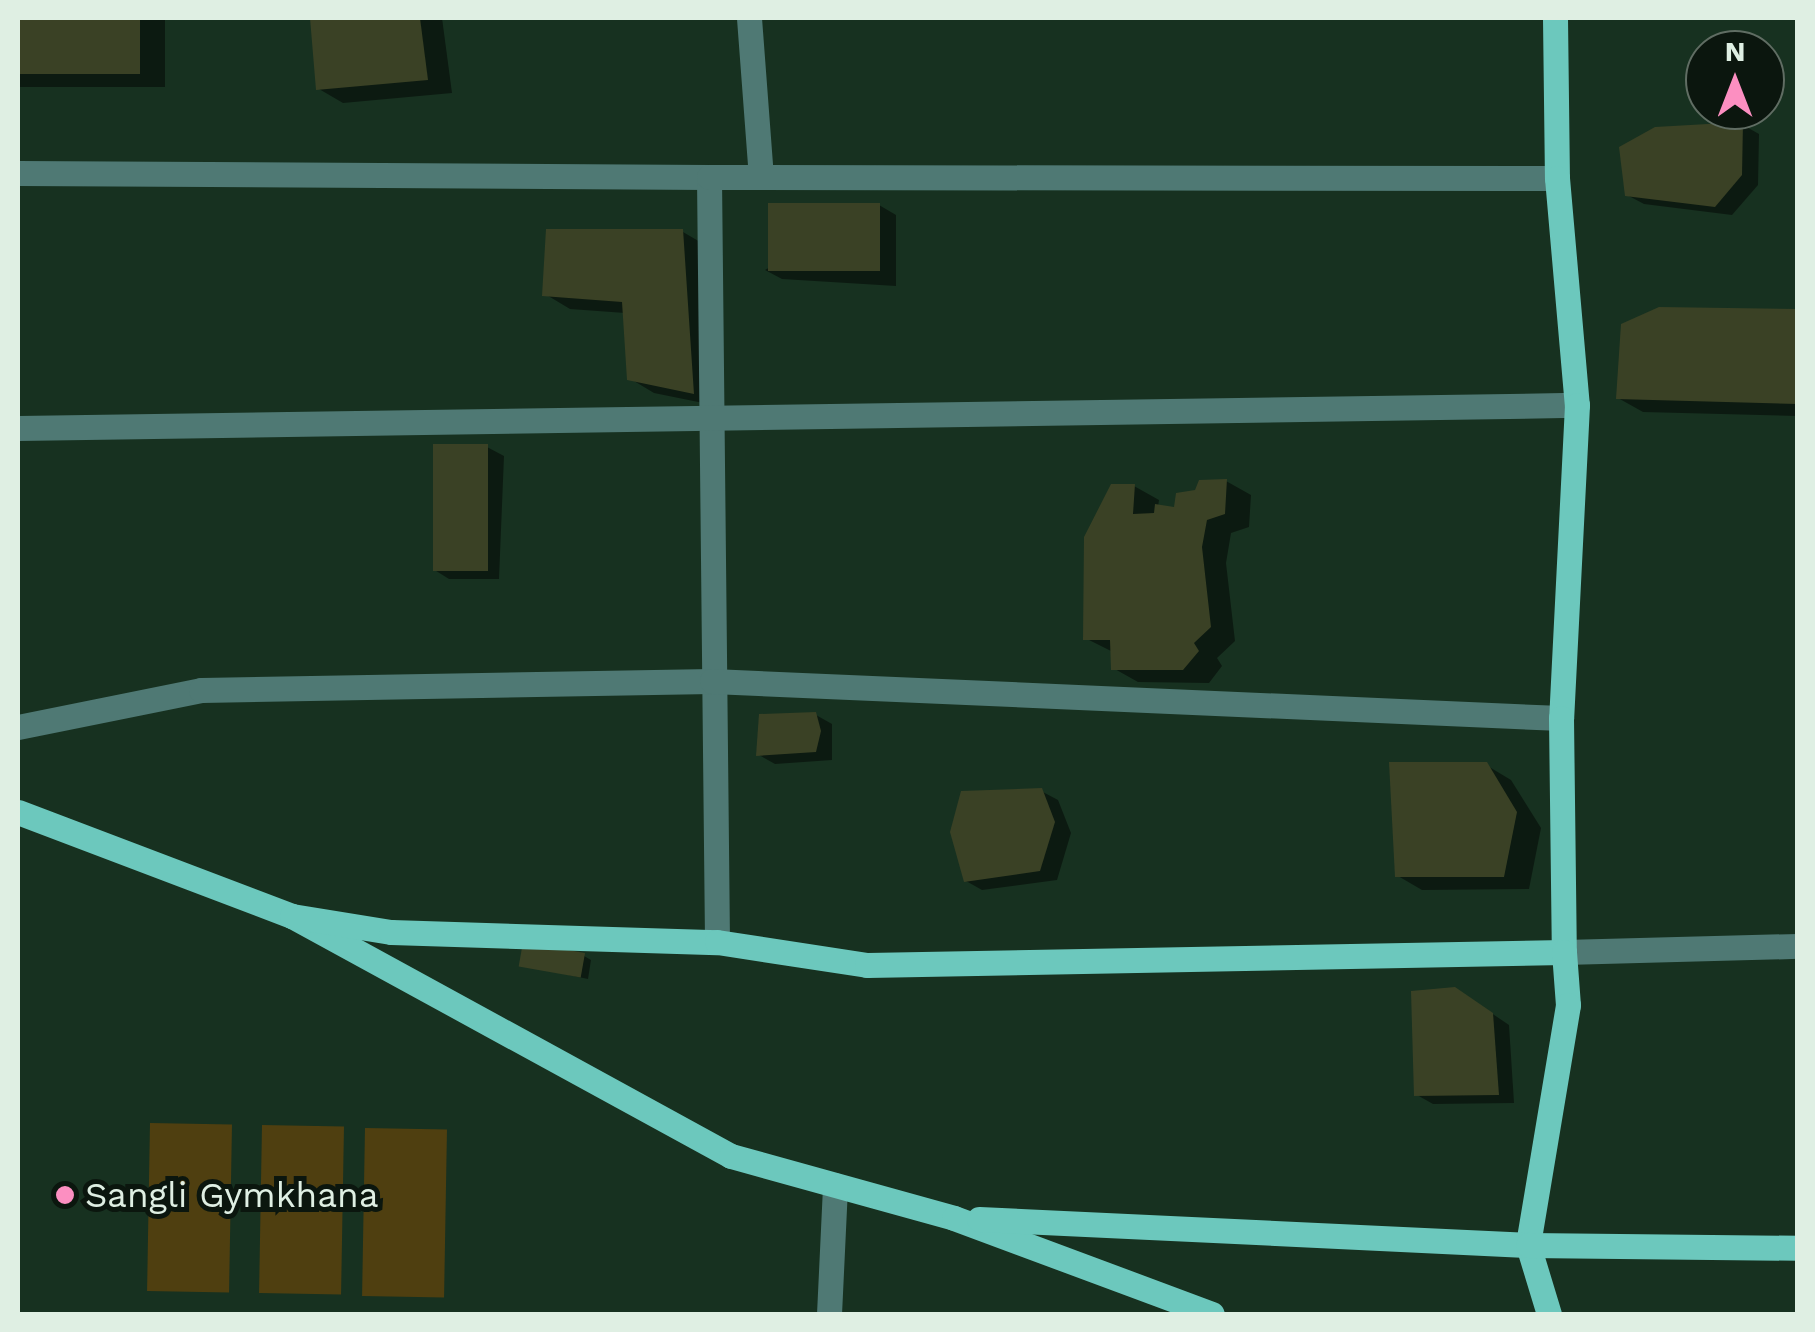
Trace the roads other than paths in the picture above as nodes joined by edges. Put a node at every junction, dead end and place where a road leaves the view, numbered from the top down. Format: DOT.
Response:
graph roads {
  1 [pos="749,18"];
  2 [pos="1554,18"];
  3 [pos="18,173"];
  4 [pos="709,177"];
  5 [pos="761,177"];
  6 [pos="1557,178"];
  7 [pos="1577,405"];
  8 [pos="710,422"];
  9 [pos="18,428"];
  10 [pos="712,681"];
  11 [pos="1561,718"];
  12 [pos="18,727"];
  13 [pos="18,812"];
  14 [pos="292,916"];
  15 [pos="717,942"];
  16 [pos="1798,946"];
  17 [pos="1564,952"];
  18 [pos="836,1185"];
  19 [pos="954,1218"];
  20 [pos="1528,1244"];
  21 [pos="1798,1248"];
  22 [pos="829,1314"];
  23 [pos="1212,1314"];
  24 [pos="1548,1314"];
  1 -- 5 [label="street"];
  2 -- 6 [label="main road"];
  3 -- 4 [label="street"];
  4 -- 5 [label="street"];
  4 -- 8 [label="street"];
  5 -- 6 [label="street"];
  6 -- 7 [label="main road"];
  7 -- 8 [label="street"];
  7 -- 11 [label="main road"];
  8 -- 9 [label="street"];
  8 -- 10 [label="street"];
  10 -- 11 [label="street"];
  10 -- 12 [label="street"];
  10 -- 15 [label="street"];
  11 -- 17 [label="main road"];
  13 -- 14 [label="main road"];
  14 -- 15 [label="main road"];
  14 -- 18 [label="main road"];
  15 -- 17 [label="main road"];
  16 -- 17 [label="street"];
  17 -- 20 [label="main road"];
  18 -- 19 [label="main road"];
  18 -- 22 [label="street"];
  19 -- 20 [label="main road"];
  19 -- 23 [label="main road"];
  20 -- 21 [label="main road"];
  20 -- 24 [label="main road"];
}
